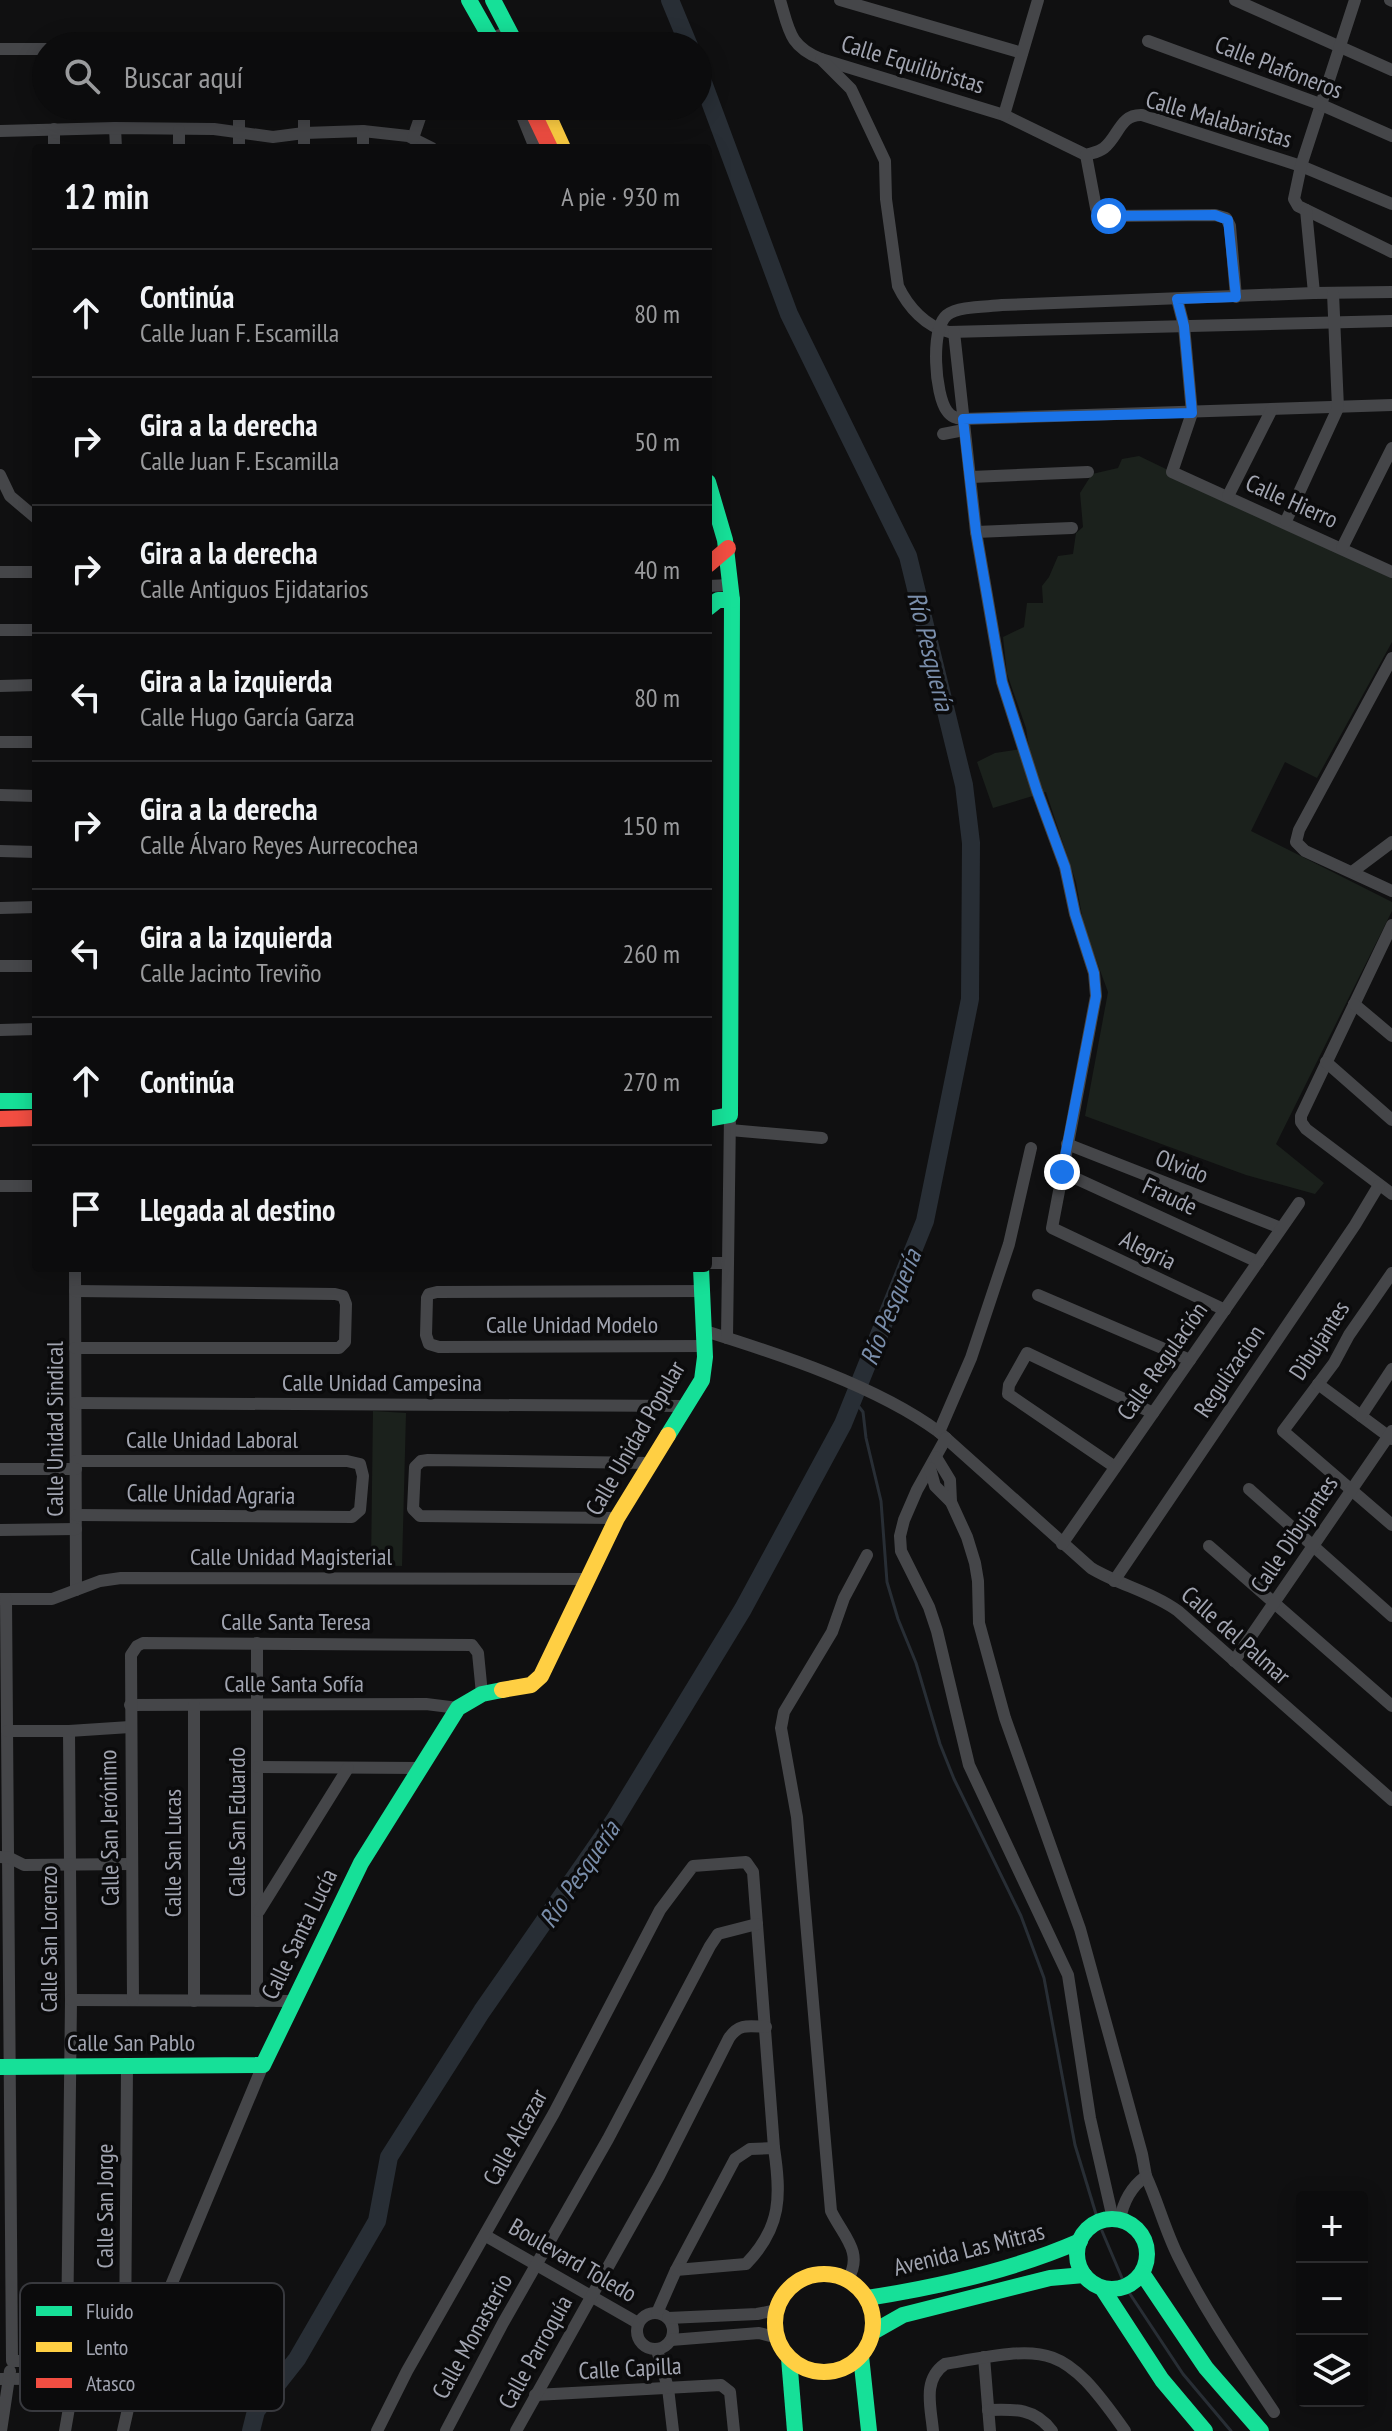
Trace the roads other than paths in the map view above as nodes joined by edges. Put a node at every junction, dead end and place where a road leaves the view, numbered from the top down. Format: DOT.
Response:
graph roads {
  1 [pos="469,0"];
  2 [pos="493,0"];
  3 [pos="780,0"];
  4 [pos="840,0"];
  5 [pos="1038,0"];
  6 [pos="1235,0"];
  7 [pos="1355,0"];
  8 [pos="487,32"];
  9 [pos="510,32"];
  10 [pos="1148,41"];
  11 [pos="1341,47"];
  12 [pos="0,49"];
  13 [pos="32,49"];
  14 [pos="1022,53"];
  15 [pos="815,56"];
  16 [pos="1392,70"];
  17 [pos="860,71"];
  18 [pos="851,89"];
  19 [pos="1323,105"];
  20 [pos="1004,115"];
  21 [pos="239,120"];
  22 [pos="304,120"];
  23 [pos="424,120"];
  24 [pos="524,120"];
  25 [pos="537,120"];
  26 [pos="550,120"];
  27 [pos="115,128"];
  28 [pos="54,129"];
  29 [pos="179,130"];
  30 [pos="0,131"];
  31 [pos="363,131"];
  32 [pos="239,132"];
  33 [pos="304,133"];
  34 [pos="1392,136"];
  35 [pos="54,144"];
  36 [pos="116,144"];
  37 [pos="179,144"];
  38 [pos="239,144"];
  39 [pos="304,144"];
  40 [pos="363,144"];
  41 [pos="424,144"];
  42 [pos="533,144"];
  43 [pos="548,144"];
  44 [pos="561,144"];
  45 [pos="1086,155"];
  46 [pos="1301,166"];
  47 [pos="1392,204"];
  48 [pos="1306,210"];
  49 [pos="1392,252"];
  50 [pos="1392,292"];
  51 [pos="1314,293"];
  52 [pos="1333,293"];
  53 [pos="1236,297"];
  54 [pos="1177,299"];
  55 [pos="1392,321"];
  56 [pos="1334,323"];
  57 [pos="1184,326"];
  58 [pos="939,330"];
  59 [pos="954,332"];
  60 [pos="1392,405"];
  61 [pos="1338,408"];
  62 [pos="1272,409"];
  63 [pos="1192,413"];
  64 [pos="964,425"];
  65 [pos="943,434"];
  66 [pos="1392,448"];
  67 [pos="1088,472"];
  68 [pos="0,475"];
  69 [pos="971,477"];
  70 [pos="712,492"];
  71 [pos="1228,496"];
  72 [pos="32,515"];
  73 [pos="1286,521"];
  74 [pos="1072,528"];
  75 [pos="976,532"];
  76 [pos="728,548"];
  77 [pos="1342,548"];
  78 [pos="712,562"];
  79 [pos="0,572"];
  80 [pos="32,572"];
  81 [pos="1392,572"];
  82 [pos="712,587"];
  83 [pos="732,592"];
  84 [pos="712,605"];
  85 [pos="0,630"];
  86 [pos="32,630"];
  87 [pos="1392,658"];
  88 [pos="32,685"];
  89 [pos="0,686"];
  90 [pos="0,742"];
  91 [pos="32,742"];
  92 [pos="0,795"];
  93 [pos="32,796"];
  94 [pos="1390,841"];
  95 [pos="0,851"];
  96 [pos="32,852"];
  97 [pos="1352,872"];
  98 [pos="1392,891"];
  99 [pos="32,907"];
  100 [pos="0,908"];
  101 [pos="1392,925"];
  102 [pos="1381,948"];
  103 [pos="1392,958"];
  104 [pos="0,966"];
  105 [pos="32,966"];
  106 [pos="1354,1004"];
  107 [pos="32,1029"];
  108 [pos="0,1030"];
  109 [pos="1392,1036"];
  110 [pos="1326,1062"];
  111 [pos="0,1101"];
  112 [pos="32,1101"];
  113 [pos="32,1118"];
  114 [pos="0,1119"];
  115 [pos="712,1120"];
  116 [pos="1392,1120"];
  117 [pos="730,1123"];
  118 [pos="822,1138"];
  119 [pos="1067,1144"];
  120 [pos="1031,1148"];
  121 [pos="1062,1172"];
  122 [pos="1379,1185"];
  123 [pos="0,1186"];
  124 [pos="32,1186"];
  125 [pos="1392,1194"];
  126 [pos="1299,1203"];
  127 [pos="1281,1228"];
  128 [pos="1258,1262"];
  129 [pos="712,1263"];
  130 [pos="728,1263"];
  131 [pos="75,1272"];
  132 [pos="701,1272"];
  133 [pos="1392,1273"];
  134 [pos="75,1291"];
  135 [pos="703,1291"];
  136 [pos="1038,1295"];
  137 [pos="1225,1310"];
  138 [pos="727,1338"];
  139 [pos="705,1339"];
  140 [pos="75,1348"];
  141 [pos="778,1355"];
  142 [pos="1190,1360"];
  143 [pos="1392,1369"];
  144 [pos="1318,1384"];
  145 [pos="76,1403"];
  146 [pos="687,1406"];
  147 [pos="1153,1413"];
  148 [pos="1361,1416"];
  149 [pos="942,1435"];
  150 [pos="1391,1435"];
  151 [pos="933,1462"];
  152 [pos="649,1463"];
  153 [pos="76,1465"];
  154 [pos="1115,1467"];
  155 [pos="0,1469"];
  156 [pos="1249,1489"];
  157 [pos="1350,1490"];
  158 [pos="76,1515"];
  159 [pos="346,1517"];
  160 [pos="617,1518"];
  161 [pos="1392,1525"];
  162 [pos="76,1529"];
  163 [pos="0,1530"];
  164 [pos="1062,1544"];
  165 [pos="1313,1544"];
  166 [pos="1209,1546"];
  167 [pos="867,1555"];
  168 [pos="586,1579"];
  169 [pos="1114,1581"];
  170 [pos="76,1590"];
  171 [pos="3,1599"];
  172 [pos="1273,1604"];
  173 [pos="1392,1616"];
  174 [pos="257,1643"];
  175 [pos="131,1655"];
  176 [pos="1234,1661"];
  177 [pos="482,1694"];
  178 [pos="130,1705"];
  179 [pos="194,1705"];
  180 [pos="258,1705"];
  181 [pos="1392,1706"];
  182 [pos="458,1708"];
  183 [pos="130,1727"];
  184 [pos="7,1731"];
  185 [pos="69,1731"];
  186 [pos="258,1767"];
  187 [pos="348,1768"];
  188 [pos="421,1768"];
  189 [pos="1392,1800"];
  190 [pos="5,1858"];
  191 [pos="70,1864"];
  192 [pos="131,1864"];
  193 [pos="24,1865"];
  194 [pos="5,1873"];
  195 [pos="258,1913"];
  196 [pos="757,1924"];
  197 [pos="71,2000"];
  198 [pos="133,2000"];
  199 [pos="194,2001"];
  200 [pos="257,2001"];
  201 [pos="292,2001"];
  202 [pos="766,2027"];
  203 [pos="263,2065"];
  204 [pos="70,2066"];
  205 [pos="127,2066"];
  206 [pos="5,2067"];
  207 [pos="774,2148"];
  208 [pos="1146,2176"];
  209 [pos="1117,2220"];
  210 [pos="486,2236"];
  211 [pos="1080,2241"];
  212 [pos="538,2263"];
  213 [pos="676,2270"];
  214 [pos="1142,2273"];
  215 [pos="1084,2275"];
  216 [pos="848,2279"];
  217 [pos="68,2283"];
  218 [pos="125,2283"];
  219 [pos="172,2283"];
  220 [pos="1102,2288"];
  221 [pos="592,2295"];
  222 [pos="867,2298"];
  223 [pos="777,2310"];
  224 [pos="757,2314"];
  225 [pos="662,2315"];
  226 [pos="638,2323"];
  227 [pos="873,2332"];
  228 [pos="759,2333"];
  229 [pos="778,2338"];
  230 [pos="671,2340"];
  231 [pos="657,2350"];
  232 [pos="861,2356"];
  233 [pos="984,2357"];
  234 [pos="789,2358"];
  235 [pos="12,2361"];
  236 [pos="20,2361"];
  237 [pos="4,2378"];
  238 [pos="668,2388"];
  239 [pos="535,2395"];
  240 [pos="988,2410"];
  241 [pos="68,2411"];
  242 [pos="128,2411"];
  243 [pos="1274,2412"];
  244 [pos="1,2431"];
  245 [pos="65,2431"];
  246 [pos="123,2431"];
  247 [pos="377,2431"];
  248 [pos="446,2431"];
  249 [pos="516,2431"];
  250 [pos="673,2431"];
  251 [pos="734,2431"];
  252 [pos="795,2431"];
  253 [pos="869,2431"];
  254 [pos="933,2431"];
  255 [pos="990,2431"];
  256 [pos="1052,2431"];
  257 [pos="1125,2431"];
  258 [pos="1205,2431"];
  259 [pos="1261,2431"];
  1 -- 8 [label="street"];
  2 -- 9 [label="street"];
  3 -- 15 [label="street"];
  4 -- 14 [label="street"];
  5 -- 14 [label="street"];
  6 -- 11 [label="street"];
  7 -- 11 [label="street"];
  10 -- 19 [label="street, Calle Plafoneros"];
  11 -- 16 [label="street"];
  11 -- 19 [label="street"];
  12 -- 13 [label="street"];
  14 -- 20 [label="street"];
  15 -- 17 [label="street, Calle Equilibristas"];
  15 -- 18 [label="street"];
  17 -- 18 [label="street"];
  17 -- 20 [label="street, Calle Equilibristas"];
  18 -- 58 [label="street"];
  19 -- 34 [label="street, Calle Plafoneros"];
  19 -- 46 [label="street"];
  20 -- 45 [label="street"];
  21 -- 32 [label="street"];
  22 -- 33 [label="street"];
  23 -- 41 [label="street"];
  24 -- 42 [label="street"];
  25 -- 43 [label="street"];
  26 -- 44 [label="street"];
  27 -- 28 [label="street"];
  27 -- 29 [label="street"];
  27 -- 36 [label="street"];
  28 -- 30 [label="street"];
  28 -- 35 [label="street"];
  29 -- 32 [label="street"];
  29 -- 37 [label="street"];
  31 -- 33 [label="street"];
  31 -- 40 [label="street"];
  31 -- 41 [label="street"];
  32 -- 33 [label="street"];
  32 -- 38 [label="street"];
  33 -- 39 [label="street"];
  45 -- 46 [label="street, Calle Malabaristas"];
  45 -- 53 [label="street"];
  46 -- 47 [label="street, Calle Malabaristas"];
  46 -- 48 [label="street"];
  48 -- 49 [label="street"];
  48 -- 51 [label="street"];
  50 -- 52 [label="street"];
  51 -- 52 [label="street"];
  51 -- 53 [label="street"];
  52 -- 56 [label="street"];
  53 -- 54 [label="street"];
  54 -- 57 [label="street"];
  54 -- 58 [label="street"];
  55 -- 56 [label="street"];
  56 -- 57 [label="street"];
  56 -- 61 [label="street"];
  57 -- 59 [label="street"];
  57 -- 63 [label="street"];
  58 -- 59 [label="street"];
  58 -- 64 [label="street"];
  59 -- 64 [label="street"];
  60 -- 61 [label="street"];
  61 -- 62 [label="street"];
  61 -- 73 [label="street"];
  62 -- 63 [label="street"];
  62 -- 71 [label="street"];
  63 -- 64 [label="street"];
  63 -- 71 [label="street, Calle Hierro"];
  64 -- 65 [label="street"];
  64 -- 69 [label="street"];
  66 -- 77 [label="street"];
  67 -- 69 [label="street"];
  68 -- 72 [label="street"];
  69 -- 75 [label="street"];
  70 -- 76 [label="street"];
  71 -- 73 [label="street, Calle Hierro"];
  73 -- 77 [label="street, Calle Hierro"];
  74 -- 75 [label="street"];
  75 -- 119 [label="street"];
  76 -- 78 [label="street"];
  76 -- 83 [label="street"];
  77 -- 81 [label="street, Calle Hierro"];
  79 -- 80 [label="street"];
  82 -- 83 [label="street"];
  83 -- 84 [label="street"];
  83 -- 117 [label="street"];
  85 -- 86 [label="street"];
  87 -- 97 [label="street"];
  88 -- 89 [label="street"];
  90 -- 91 [label="street"];
  92 -- 93 [label="street"];
  94 -- 97 [label="street"];
  95 -- 96 [label="street"];
  97 -- 98 [label="street"];
  99 -- 100 [label="street"];
  101 -- 102 [label="street"];
  102 -- 103 [label="street"];
  102 -- 106 [label="street"];
  104 -- 105 [label="street"];
  106 -- 109 [label="street"];
  106 -- 110 [label="street"];
  107 -- 108 [label="street"];
  110 -- 116 [label="street"];
  110 -- 122 [label="street"];
  111 -- 112 [label="street"];
  113 -- 114 [label="street"];
  115 -- 117 [label="street"];
  117 -- 118 [label="street"];
  117 -- 130 [label="street"];
  119 -- 121 [label="street"];
  119 -- 127 [label="street, Olvido"];
  120 -- 149 [label="street"];
  121 -- 128 [label="street, Fraude"];
  121 -- 137 [label="street, Alegria"];
  122 -- 125 [label="street"];
  122 -- 169 [label="street, Regulizacion"];
  123 -- 124 [label="street"];
  126 -- 127 [label="street, Calle Regulación"];
  127 -- 128 [label="street, Calle Regulación"];
  128 -- 137 [label="street, Calle Regulación"];
  129 -- 130 [label="street"];
  130 -- 138 [label="street"];
  131 -- 134 [label="street, Calle Unidad Sindical"];
  132 -- 135 [label="street, Calle Unidad Popular"];
  133 -- 144 [label="street, Dibujantes"];
  134 -- 140 [label="street, Calle Unidad Sindical"];
  134 -- 140 [label="street"];
  135 -- 139 [label="street, Calle Unidad Popular"];
  135 -- 139 [label="street, Calle Unidad Modelo"];
  136 -- 142 [label="street"];
  137 -- 142 [label="street, Calle Regulación"];
  138 -- 139 [label="street, Calle Unidad Modelo"];
  138 -- 141 [label="street, Calle Unidad Modelo"];
  139 -- 146 [label="street, Calle Unidad Popular"];
  140 -- 145 [label="street, Calle Unidad Sindical"];
  141 -- 149 [label="street, Calle del Palmar"];
  142 -- 147 [label="street, Calle Regulación"];
  143 -- 148 [label="street"];
  144 -- 148 [label="street"];
  144 -- 157 [label="street, Dibujantes"];
  145 -- 146 [label="street, Calle Unidad Campesina"];
  145 -- 153 [label="street, Calle Unidad Sindical"];
  146 -- 152 [label="street, Calle Unidad Popular"];
  147 -- 154 [label="street, Calle Regulación"];
  147 -- 154 [label="street"];
  148 -- 150 [label="street"];
  149 -- 151 [label="street"];
  149 -- 164 [label="street, Calle del Palmar"];
  150 -- 157 [label="street, Calle Dibujantes"];
  151 -- 208 [label="street"];
  151 -- 209 [label="street"];
  152 -- 160 [label="street, Calle Unidad Popular"];
  152 -- 160 [label="street"];
  153 -- 155 [label="street"];
  153 -- 158 [label="street, Calle Unidad Sindical"];
  153 -- 159 [label="street, Calle Unidad Laboral"];
  154 -- 164 [label="street, Calle Regulación"];
  156 -- 165 [label="street"];
  157 -- 161 [label="street"];
  157 -- 165 [label="street, Calle Dibujantes"];
  158 -- 159 [label="street, Calle Unidad Agraria"];
  158 -- 162 [label="street, Calle Unidad Sindical"];
  160 -- 168 [label="street, Calle Unidad Popular"];
  162 -- 163 [label="street"];
  162 -- 170 [label="street, Calle Unidad Sindical"];
  164 -- 169 [label="street, Calle del Palmar"];
  165 -- 172 [label="street, Calle Dibujantes"];
  165 -- 173 [label="street"];
  166 -- 172 [label="street"];
  167 -- 216 [label="street"];
  168 -- 170 [label="street, Calle Unidad Magisterial"];
  168 -- 177 [label="street, Calle Santa Lucía"];
  169 -- 176 [label="street, Calle del Palmar"];
  170 -- 171 [label="street, Calle Unidad Magisterial"];
  171 -- 184 [label="street"];
  172 -- 176 [label="street, Calle Dibujantes"];
  172 -- 181 [label="street"];
  174 -- 175 [label="street, Calle Santa Teresa"];
  174 -- 177 [label="street, Calle Santa Teresa"];
  174 -- 180 [label="street, Calle San Eduardo"];
  175 -- 178 [label="street, Calle San Jerónimo"];
  176 -- 189 [label="street, Calle del Palmar"];
  177 -- 182 [label="street, Calle Santa Lucía"];
  178 -- 179 [label="street, Calle Santa Sofía"];
  178 -- 183 [label="street, Calle San Jerónimo"];
  179 -- 180 [label="street, Calle Santa Sofía"];
  179 -- 199 [label="street, Calle San Lucas"];
  180 -- 182 [label="street, Calle Santa Sofía"];
  180 -- 186 [label="street, Calle San Eduardo"];
  182 -- 188 [label="street, Calle Santa Lucía"];
  183 -- 185 [label="street"];
  183 -- 192 [label="street, Calle San Jerónimo"];
  184 -- 185 [label="street"];
  184 -- 190 [label="street"];
  185 -- 191 [label="street, Calle San Lorenzo"];
  186 -- 187 [label="street"];
  186 -- 195 [label="street, Calle San Eduardo"];
  187 -- 188 [label="street"];
  187 -- 195 [label="street"];
  188 -- 201 [label="street, Calle Santa Lucía"];
  190 -- 193 [label="street"];
  190 -- 194 [label="street"];
  191 -- 192 [label="street"];
  191 -- 193 [label="street"];
  191 -- 197 [label="street, Calle San Lorenzo"];
  192 -- 198 [label="street, Calle San Jerónimo"];
  193 -- 194 [label="street"];
  194 -- 206 [label="street"];
  195 -- 200 [label="street, Calle San Eduardo"];
  196 -- 202 [label="street"];
  196 -- 210 [label="street, Calle Alcazar"];
  196 -- 212 [label="street, Calle Monasterio"];
  197 -- 198 [label="street"];
  197 -- 204 [label="street, Calle San Lorenzo"];
  198 -- 199 [label="street"];
  199 -- 200 [label="street"];
  200 -- 201 [label="street"];
  201 -- 203 [label="street, Calle Santa Lucía"];
  202 -- 207 [label="street"];
  202 -- 221 [label="street, Calle Parroquía"];
  203 -- 205 [label="street, Calle San Pablo"];
  203 -- 219 [label="street, Calle Santa Lucía"];
  204 -- 205 [label="street, Calle San Pablo"];
  204 -- 206 [label="street, Calle San Pablo"];
  204 -- 217 [label="street, Calle San Lorenzo"];
  205 -- 218 [label="street, Calle San Jorge"];
  206 -- 235 [label="street"];
  207 -- 213 [label="street"];
  207 -- 213 [label="street"];
  208 -- 209 [label="street"];
  208 -- 243 [label="street"];
  209 -- 211 [label="street"];
  209 -- 214 [label="street"];
  210 -- 212 [label="street, Boulevard Toledo"];
  210 -- 247 [label="street, Calle Alcazar"];
  211 -- 215 [label="street"];
  211 -- 222 [label="street, Avenida Las Mitras"];
  212 -- 221 [label="street, Boulevard Toledo"];
  212 -- 248 [label="street, Calle Monasterio"];
  213 -- 225 [label="street"];
  214 -- 220 [label="street"];
  214 -- 259 [label="street"];
  215 -- 220 [label="street"];
  215 -- 227 [label="street, Avenida Las Mitras"];
  216 -- 222 [label="street"];
  216 -- 223 [label="street"];
  220 -- 258 [label="street"];
  221 -- 226 [label="street, Boulevard Toledo"];
  221 -- 239 [label="street, Calle Parroquía"];
  222 -- 227 [label="street"];
  223 -- 224 [label="street"];
  223 -- 229 [label="street"];
  224 -- 225 [label="street"];
  224 -- 228 [label="street"];
  225 -- 226 [label="street"];
  225 -- 230 [label="street"];
  226 -- 231 [label="street"];
  227 -- 232 [label="street"];
  228 -- 229 [label="street"];
  228 -- 230 [label="street"];
  229 -- 234 [label="street"];
  230 -- 231 [label="street"];
  231 -- 238 [label="street"];
  232 -- 234 [label="street"];
  232 -- 253 [label="street"];
  233 -- 240 [label="street"];
  233 -- 254 [label="street"];
  233 -- 257 [label="street"];
  234 -- 252 [label="street"];
  235 -- 236 [label="street, Calle San Lorenzo"];
  235 -- 237 [label="street"];
  237 -- 244 [label="street"];
  238 -- 239 [label="street, Calle Capilla"];
  238 -- 250 [label="street"];
  238 -- 251 [label="street, Calle Capilla"];
  239 -- 249 [label="street, Calle Parroquía"];
  240 -- 255 [label="street"];
  240 -- 256 [label="street"];
  241 -- 245 [label="street"];
  242 -- 246 [label="street, Calle Santa Lucía"];
}
